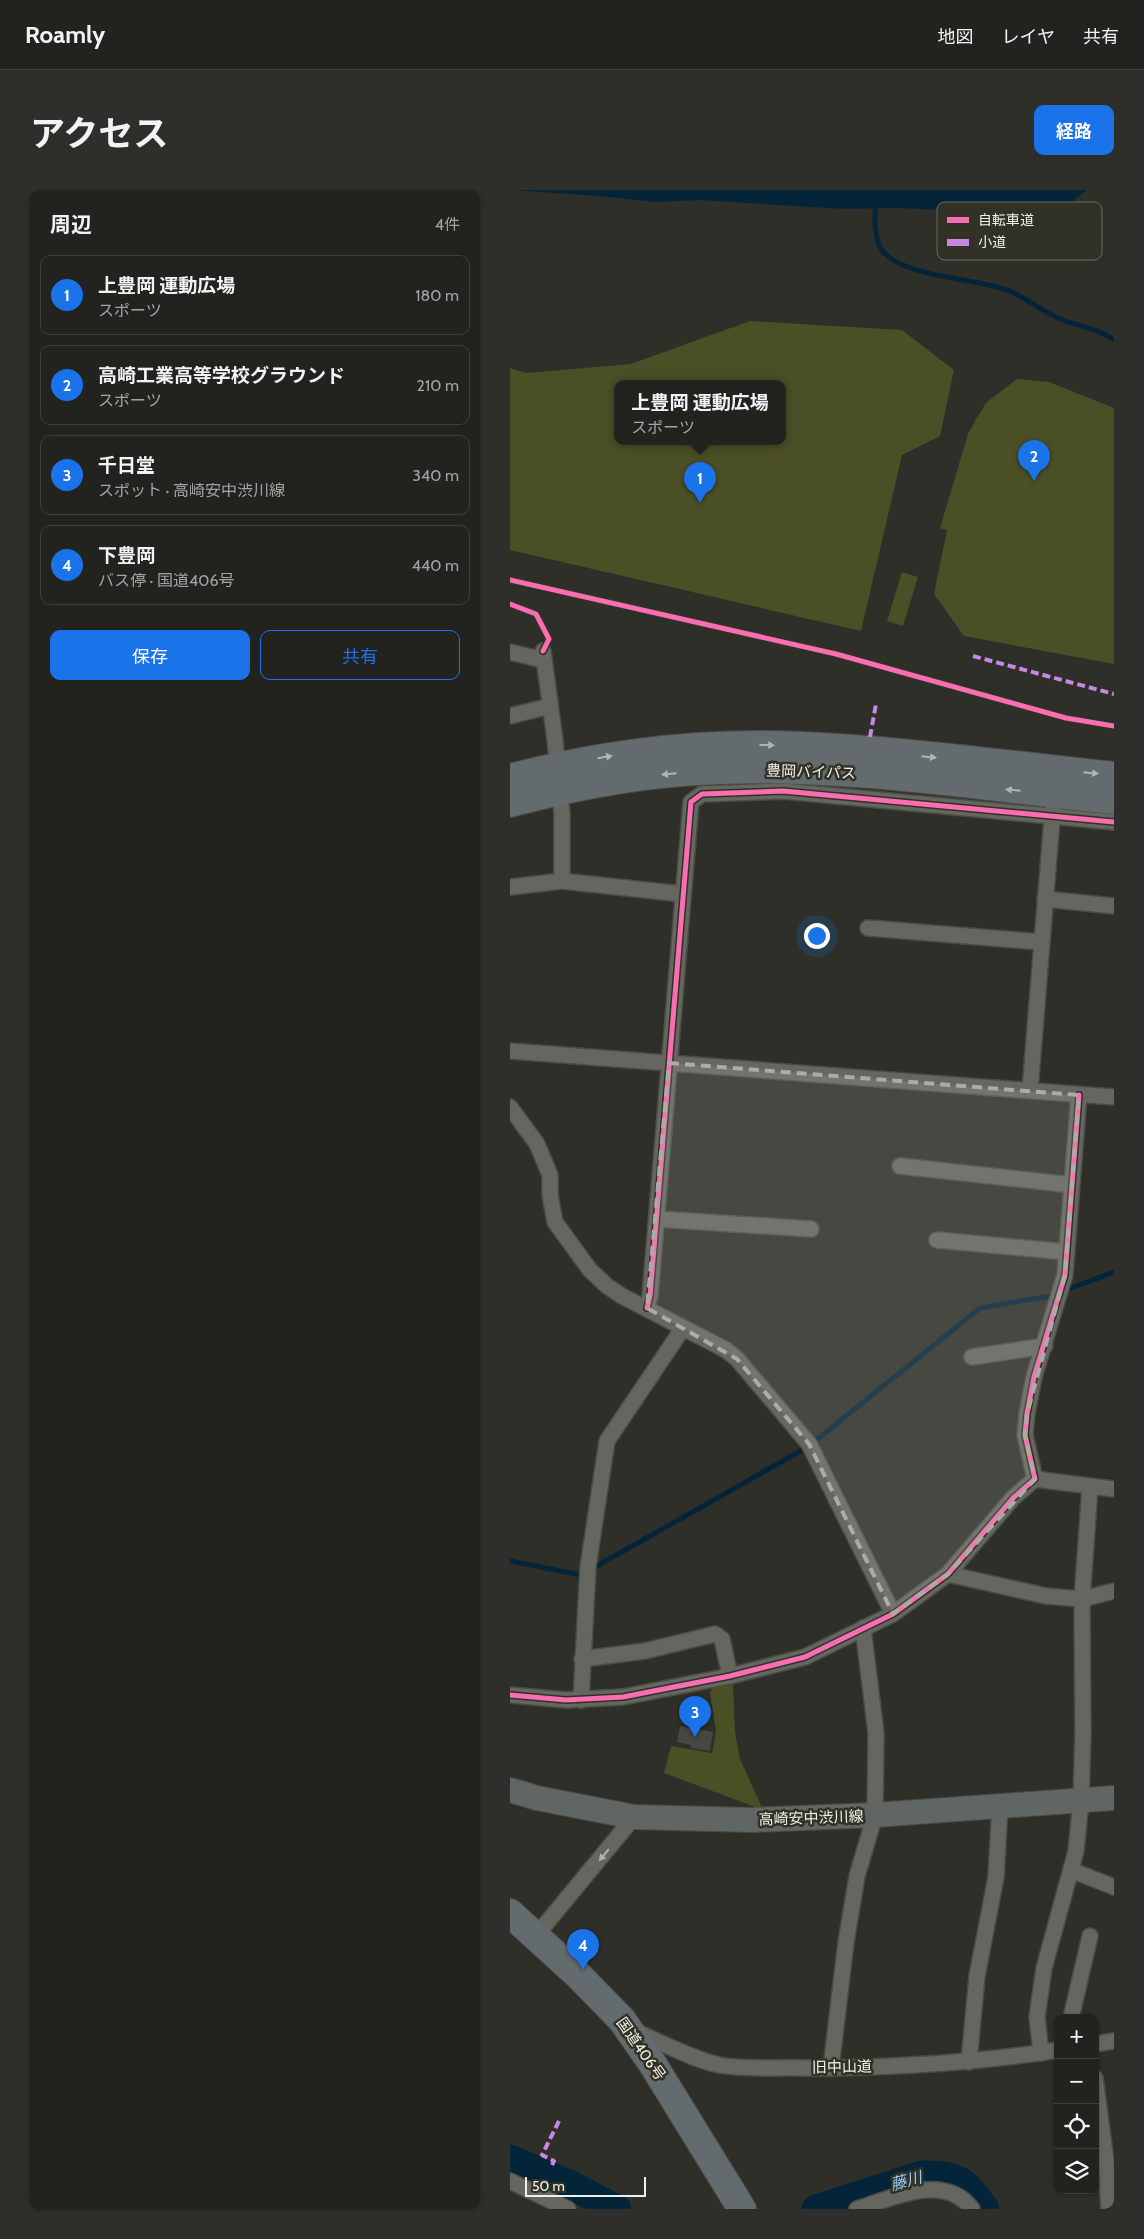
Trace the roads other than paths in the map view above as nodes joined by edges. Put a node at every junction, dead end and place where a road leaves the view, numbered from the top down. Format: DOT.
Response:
graph roads {
  1 [pos="510,652"];
  2 [pos="550,706"];
  3 [pos="510,716"];
  4 [pos="1114,776"];
  5 [pos="558,777"];
  6 [pos="510,778"];
  7 [pos="1114,800"];
  8 [pos="510,803"];
  9 [pos="1053,805"];
  10 [pos="1114,822"];
  11 [pos="562,881"];
  12 [pos="510,887"];
  13 [pos="682,894"];
  14 [pos="1045,899"];
  15 [pos="1114,906"];
  16 [pos="868,928"];
  17 [pos="1042,942"];
  18 [pos="510,1051"];
  19 [pos="669,1063"];
  20 [pos="1030,1090"];
  21 [pos="1079,1095"];
  22 [pos="1114,1097"];
  23 [pos="512,1114"];
  24 [pos="900,1166"];
  25 [pos="1072,1185"];
  26 [pos="656,1219"];
  27 [pos="811,1229"];
  28 [pos="937,1240"];
  29 [pos="1068,1252"];
  30 [pos="647,1308"];
  31 [pos="684,1328"];
  32 [pos="1045,1346"];
  33 [pos="972,1357"];
  34 [pos="1035,1479"];
  35 [pos="1090,1487"];
  36 [pos="1114,1489"];
  37 [pos="948,1574"];
  38 [pos="1114,1591"];
  39 [pos="1082,1599"];
  40 [pos="893,1614"];
  41 [pos="863,1628"];
  42 [pos="582,1659"];
  43 [pos="730,1676"];
  44 [pos="510,1695"];
  45 [pos="581,1700"];
  46 [pos="510,1790"];
  47 [pos="1114,1798"];
  48 [pos="1081,1800"];
  49 [pos="1000,1806"];
  50 [pos="875,1815"];
  51 [pos="634,1817"];
  52 [pos="1071,1870"];
  53 [pos="1114,1887"];
  54 [pos="510,1913"];
  55 [pos="1090,1936"];
  56 [pos="535,1937"];
  57 [pos="1072,2014"];
  58 [pos="632,2033"];
  59 [pos="1114,2041"];
  60 [pos="1099,2043"];
  61 [pos="1054,2051"];
  62 [pos="1041,2053"];
  63 [pos="969,2062"];
  64 [pos="831,2068"];
  65 [pos="1099,2100"];
  66 [pos="1110,2160"];
  67 [pos="510,2181"];
  68 [pos="1109,2204"];
  69 [pos="568,2209"];
  70 [pos="742,2209"];
  71 [pos="857,2209"];
  72 [pos="972,2209"];
  1 -- 2 [label="street"];
  2 -- 3 [label="street"];
  2 -- 5 [label="street"];
  5 -- 4 [label="highway, 豊岡バイパス, one-way"];
  5 -- 6 [label="highway, 豊岡バイパス"];
  5 -- 8 [label="highway, 豊岡バイパス"];
  9 -- 5 [label="highway, 豊岡バイパス, one-way"];
  5 -- 11 [label="street"];
  7 -- 9 [label="highway, 豊岡バイパス"];
  9 -- 10 [label="street"];
  9 -- 13 [label="street"];
  9 -- 14 [label="street"];
  11 -- 12 [label="street"];
  11 -- 13 [label="street"];
  13 -- 19 [label="street"];
  14 -- 15 [label="street"];
  14 -- 17 [label="street"];
  16 -- 17 [label="street"];
  17 -- 20 [label="street"];
  18 -- 19 [label="street"];
  19 -- 20 [label="street"];
  19 -- 26 [label="street"];
  20 -- 21 [label="street"];
  21 -- 22 [label="street"];
  21 -- 25 [label="street"];
  23 -- 30 [label="street"];
  24 -- 25 [label="street"];
  25 -- 29 [label="street"];
  26 -- 27 [label="street"];
  26 -- 30 [label="street"];
  28 -- 29 [label="street"];
  29 -- 32 [label="street"];
  30 -- 31 [label="street"];
  31 -- 40 [label="street"];
  31 -- 42 [label="street"];
  32 -- 33 [label="street"];
  32 -- 34 [label="street"];
  34 -- 35 [label="street"];
  34 -- 37 [label="street"];
  35 -- 36 [label="street"];
  35 -- 39 [label="street"];
  37 -- 39 [label="street"];
  37 -- 40 [label="street"];
  38 -- 39 [label="street"];
  39 -- 48 [label="street"];
  40 -- 41 [label="street"];
  41 -- 43 [label="street"];
  41 -- 50 [label="street"];
  42 -- 43 [label="street"];
  42 -- 45 [label="street"];
  43 -- 45 [label="street"];
  44 -- 45 [label="street"];
  46 -- 51 [label="main road, 高崎安中渋川線"];
  47 -- 48 [label="main road, 高崎安中渋川線"];
  48 -- 49 [label="main road, 高崎安中渋川線"];
  48 -- 52 [label="street"];
  49 -- 50 [label="main road, 高崎安中渋川線"];
  49 -- 63 [label="street"];
  50 -- 51 [label="main road, 高崎安中渋川線"];
  50 -- 64 [label="street"];
  51 -- 56 [label="street, one-way"];
  52 -- 53 [label="street"];
  52 -- 62 [label="street"];
  54 -- 56 [label="highway, 国道406号"];
  55 -- 57 [label="street"];
  56 -- 58 [label="highway, 国道406号"];
  58 -- 64 [label="street, 旧中山道"];
  58 -- 70 [label="highway, 国道406号"];
  59 -- 60 [label="street"];
  61 -- 62 [label="street, 旧中山道"];
  62 -- 63 [label="street, 旧中山道"];
  63 -- 64 [label="street, 旧中山道"];
  65 -- 66 [label="street"];
  66 -- 68 [label="street"];
  67 -- 69 [label="street"];
  71 -- 72 [label="street"];
}
